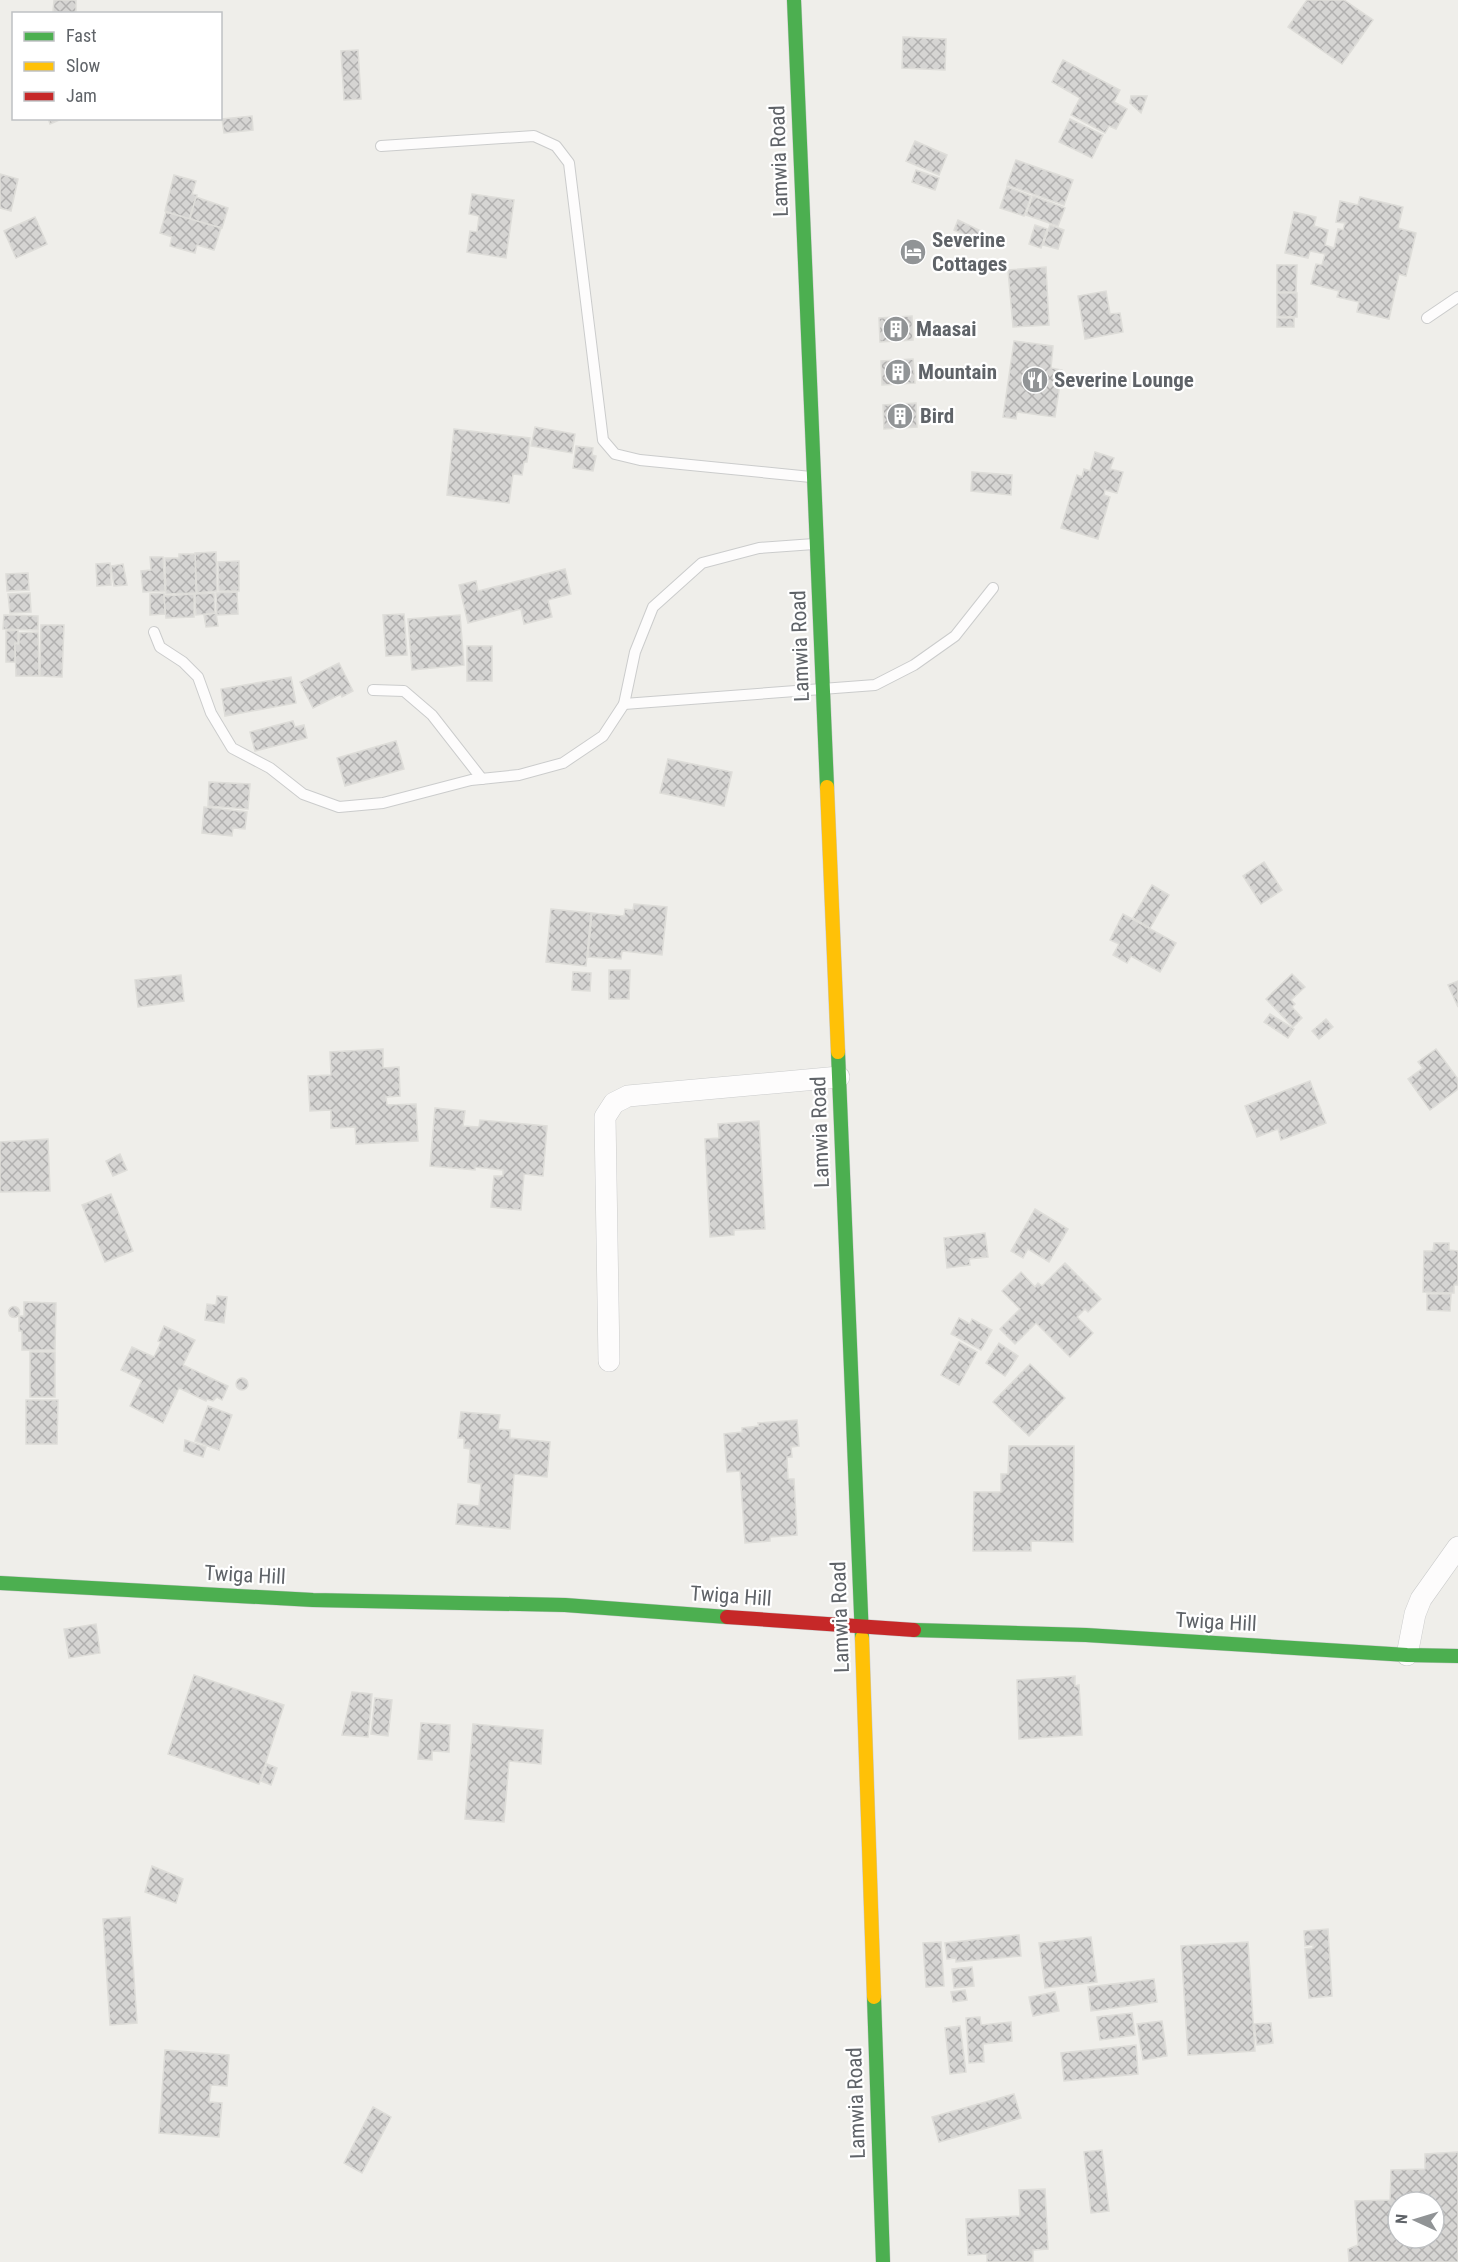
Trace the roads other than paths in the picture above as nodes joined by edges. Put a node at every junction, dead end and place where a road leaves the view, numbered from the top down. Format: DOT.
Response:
graph roads {
  1 [pos="794,0"];
  2 [pos="381,147"];
  3 [pos="1458,297"];
  4 [pos="1427,318"];
  5 [pos="814,477"];
  6 [pos="817,543"];
  7 [pos="993,588"];
  8 [pos="154,632"];
  9 [pos="373,690"];
  10 [pos="823,690"];
  11 [pos="624,704"];
  12 [pos="482,779"];
  13 [pos="839,1077"];
  14 [pos="609,1361"];
  15 [pos="1458,1547"];
  16 [pos="0,1583"];
  17 [pos="862,1627"];
  18 [pos="1407,1655"];
  19 [pos="1458,1656"];
  20 [pos="883,2262"];
  1 -- 5 [label="street, Lamwia Road"];
  2 -- 5 [label="lane"];
  3 -- 4 [label="lane"];
  5 -- 6 [label="street, Lamwia Road"];
  6 -- 10 [label="street, Lamwia Road"];
  6 -- 11 [label="lane"];
  7 -- 10 [label="lane"];
  8 -- 12 [label="lane"];
  9 -- 12 [label="lane"];
  10 -- 11 [label="lane"];
  10 -- 13 [label="street, Lamwia Road"];
  11 -- 12 [label="lane"];
  13 -- 14 [label="street"];
  13 -- 17 [label="street, Lamwia Road"];
  15 -- 18 [label="street"];
  16 -- 17 [label="street, Twiga Hill"];
  17 -- 18 [label="street, Twiga Hill"];
  17 -- 20 [label="street, Lamwia Road"];
  18 -- 19 [label="street, Twiga Hill"];
}
